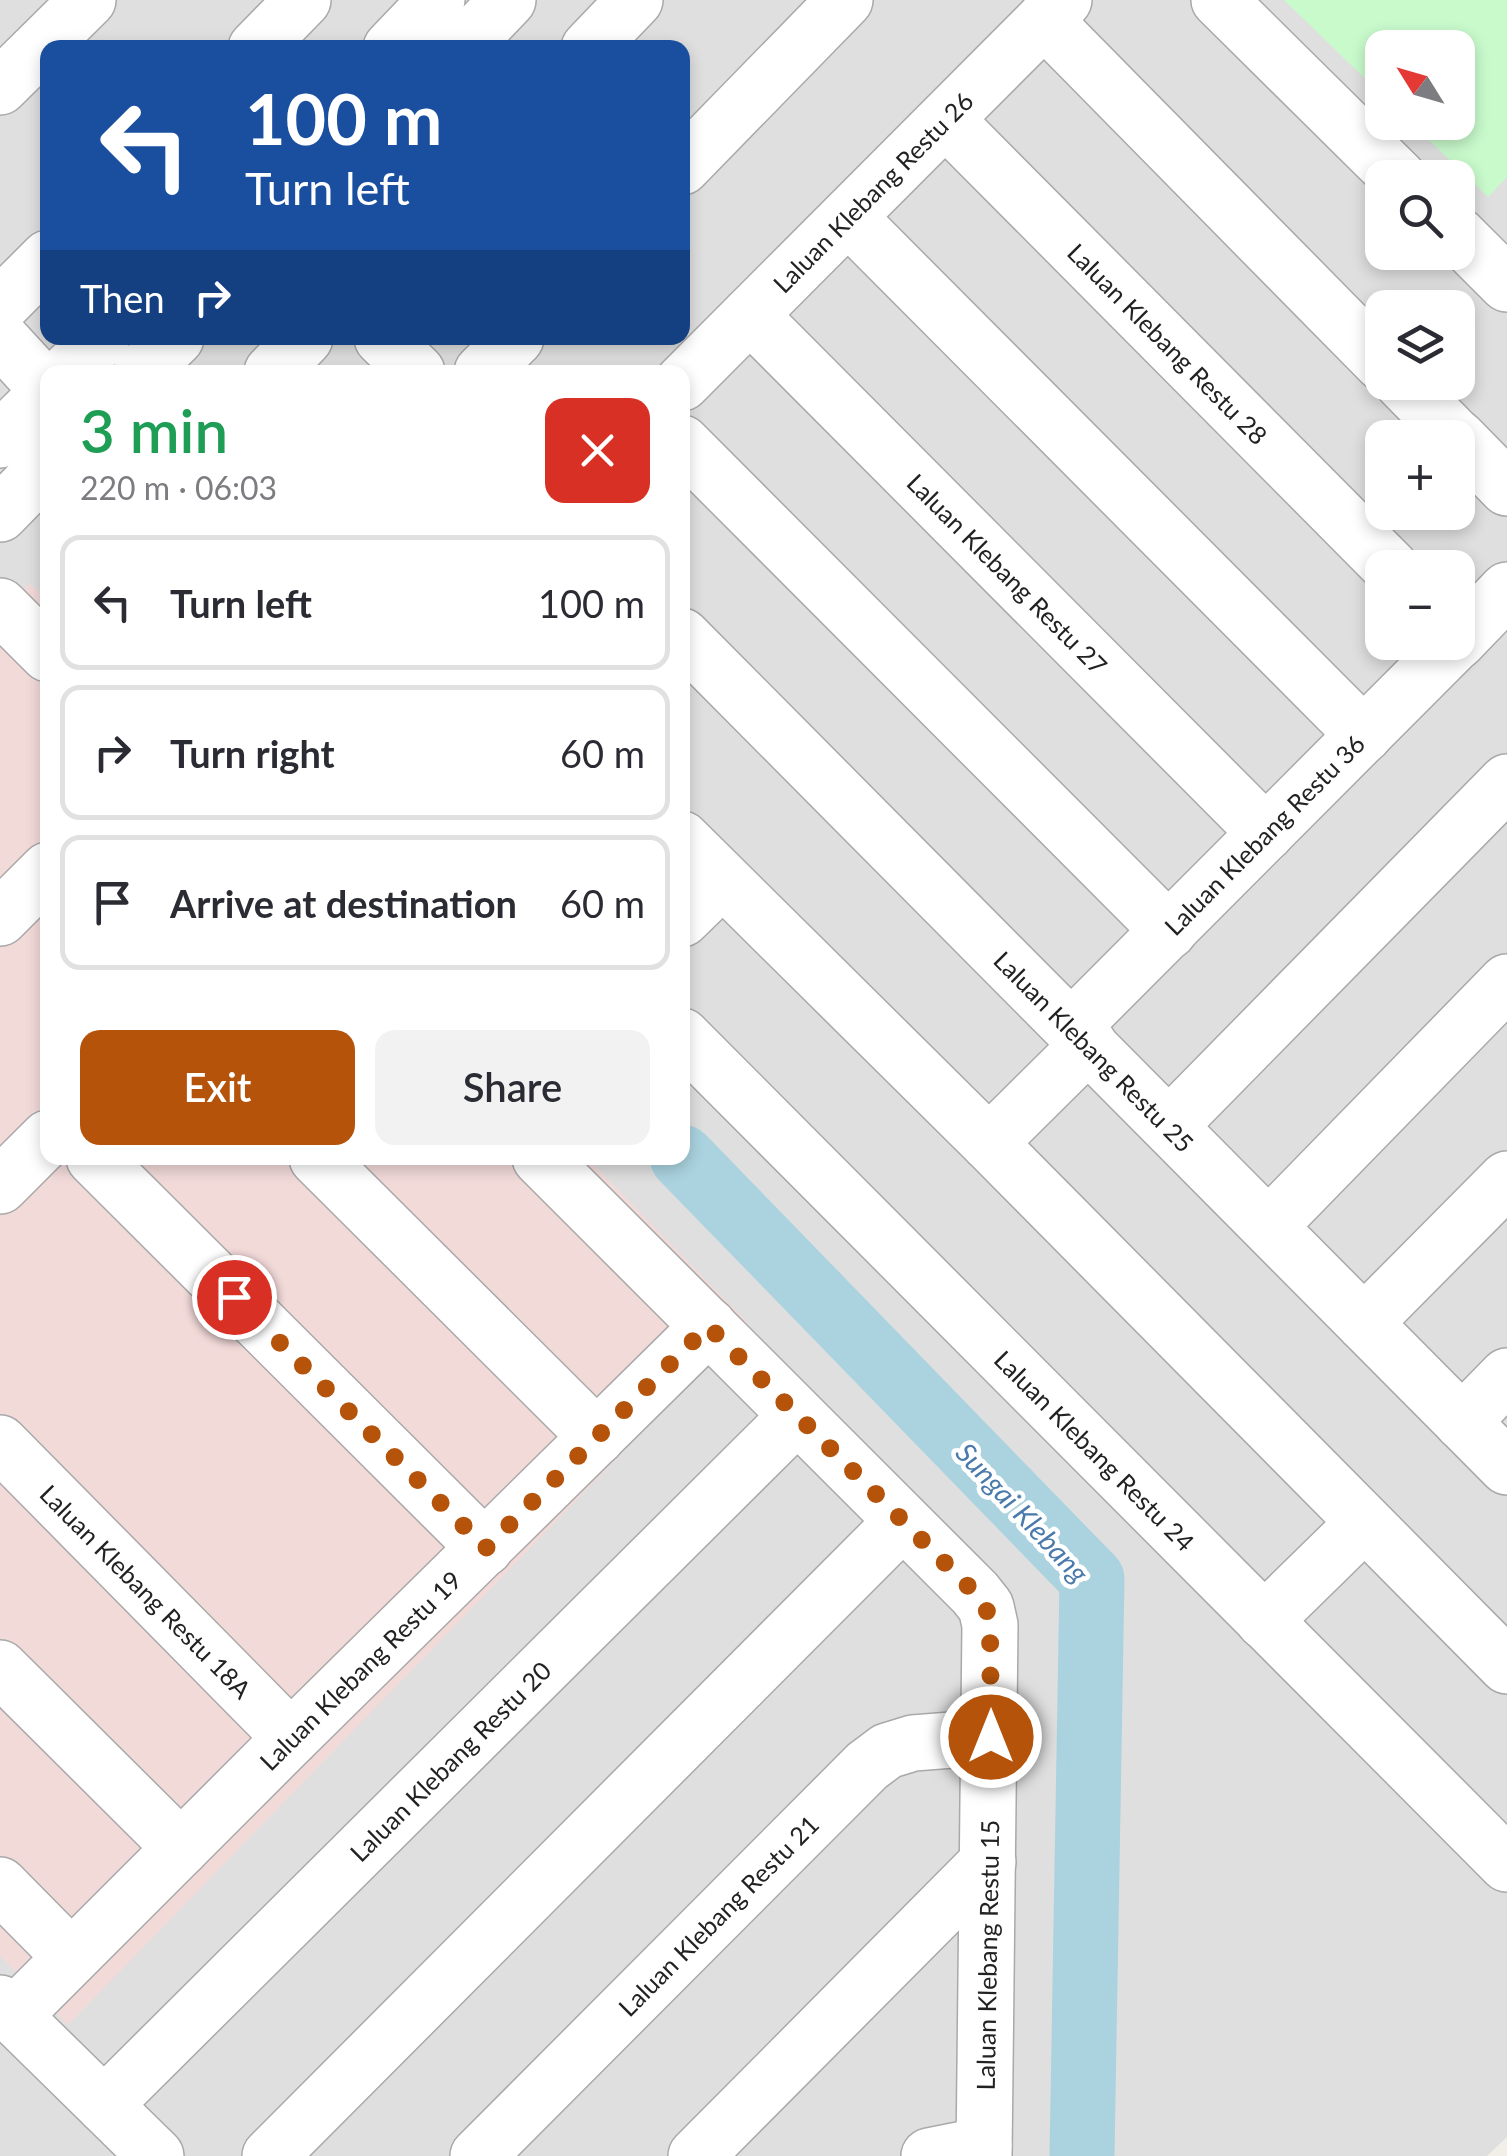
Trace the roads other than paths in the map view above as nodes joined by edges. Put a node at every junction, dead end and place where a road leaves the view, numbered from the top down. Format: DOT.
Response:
graph roads {
  1 [pos="88,0"];
  2 [pos="303,0"];
  3 [pos="438,0"];
  4 [pos="508,0"];
  5 [pos="636,0"];
  6 [pos="845,0"];
  7 [pos="1218,0"];
  8 [pos="1054,10"];
  9 [pos="48,40"];
  10 [pos="264,40"];
  11 [pos="399,40"];
  12 [pos="470,40"];
  13 [pos="597,40"];
  14 [pos="40,48"];
  15 [pos="0,88"];
  16 [pos="946,120"];
  17 [pos="690,159"];
  18 [pos="1381,160"];
  19 [pos="848,217"];
  20 [pos="40,266"];
  21 [pos="0,306"];
  22 [pos="750,315"];
  23 [pos="0,338"];
  24 [pos="1365,344"];
  25 [pos="95,345"];
  26 [pos="299,345"];
  27 [pos="389,345"];
  28 [pos="509,345"];
  29 [pos="74,365"];
  30 [pos="279,365"];
  31 [pos="410,365"];
  32 [pos="489,365"];
  33 [pos="690,375"];
  34 [pos="40,382"];
  35 [pos="1420,400"];
  36 [pos="40,411"];
  37 [pos="1439,420"];
  38 [pos="690,451"];
  39 [pos="23,453"];
  40 [pos="1475,456"];
  41 [pos="1507,488"];
  42 [pos="0,514"];
  43 [pos="1373,550"];
  44 [pos="1507,590"];
  45 [pos="1475,622"];
  46 [pos="690,644"];
  47 [pos="1437,660"];
  48 [pos="1364,735"];
  49 [pos="1507,782"];
  50 [pos="1266,834"];
  51 [pos="690,847"];
  52 [pos="40,878"];
  53 [pos="722,880"];
  54 [pos="690,911"];
  55 [pos="0,918"];
  56 [pos="1169,931"];
  57 [pos="1507,982"];
  58 [pos="1080,1035"];
  59 [pos="690,1044"];
  60 [pos="1170,1125"];
  61 [pos="989,1143"];
  62 [pos="40,1146"];
  63 [pos="101,1165"];
  64 [pos="324,1165"];
  65 [pos="547,1165"];
  66 [pos="1507,1179"];
  67 [pos="0,1186"];
  68 [pos="1269,1226"];
  69 [pos="1364,1323"];
  70 [pos="708,1326"];
  71 [pos="1507,1376"];
  72 [pos="797,1416"];
  73 [pos="1462,1422"];
  74 [pos="597,1437"];
  75 [pos="0,1443"];
  76 [pos="1507,1467"];
  77 [pos="902,1522"];
  78 [pos="1364,1524"];
  79 [pos="486,1548"];
  80 [pos="1264,1622"];
  81 [pos="1507,1666"];
  82 [pos="0,1668"];
  83 [pos="991,1737"];
  84 [pos="291,1738"];
  85 [pos="181,1848"];
  86 [pos="988,1862"];
  87 [pos="1507,1864"];
  88 [pos="0,1885"];
  89 [pos="71,1957"];
  90 [pos="11,2029"];
  91 [pos="104,2104"];
  92 [pos="984,2150"];
  93 [pos="156,2156"];
  94 [pos="270,2156"];
  95 [pos="478,2156"];
  96 [pos="696,2156"];
  97 [pos="929,2156"];
  1 -- 9 [label="street"];
  2 -- 10 [label="street"];
  3 -- 11 [label="street"];
  4 -- 12 [label="street"];
  5 -- 13 [label="street"];
  6 -- 17 [label="street"];
  7 -- 18 [label="street"];
  8 -- 16 [label="street, Laluan Klebang Restu 26"];
  8 -- 24 [label="street"];
  14 -- 15 [label="street"];
  16 -- 19 [label="street, Laluan Klebang Restu 26"];
  16 -- 43 [label="street, Laluan Klebang Restu 28"];
  19 -- 22 [label="street, Laluan Klebang Restu 26"];
  19 -- 48 [label="street"];
  20 -- 21 [label="street"];
  22 -- 33 [label="street, Laluan Klebang Restu 26"];
  22 -- 50 [label="street, Laluan Klebang Restu 27"];
  23 -- 34 [label="street"];
  25 -- 29 [label="street"];
  26 -- 30 [label="street"];
  27 -- 31 [label="street"];
  28 -- 32 [label="street"];
  35 -- 37 [label="street"];
  36 -- 39 [label="street"];
  38 -- 56 [label="street"];
  39 -- 42 [label="street"];
  40 -- 41 [label="street"];
  44 -- 45 [label="street, Laluan Klebang Restu 36"];
  46 -- 58 [label="street, Laluan Klebang Restu 25"];
  47 -- 48 [label="street, Laluan Klebang Restu 36"];
  48 -- 50 [label="street, Laluan Klebang Restu 36"];
  49 -- 60 [label="street"];
  50 -- 56 [label="street, Laluan Klebang Restu 36"];
  51 -- 53 [label="street"];
  52 -- 55 [label="street"];
  53 -- 54 [label="street"];
  53 -- 61 [label="street"];
  56 -- 58 [label="street, Laluan Klebang Restu 36"];
  57 -- 68 [label="street"];
  58 -- 60 [label="street, Laluan Klebang Restu 25"];
  58 -- 61 [label="street, Laluan Klebang Restu 36"];
  59 -- 80 [label="street, Laluan Klebang Restu 24"];
  60 -- 68 [label="street, Laluan Klebang Restu 25"];
  61 -- 78 [label="street"];
  62 -- 67 [label="street"];
  63 -- 79 [label="street"];
  64 -- 74 [label="street"];
  65 -- 70 [label="street, Laluan Klebang Restu 15"];
  66 -- 69 [label="street"];
  68 -- 69 [label="street, Laluan Klebang Restu 25"];
  69 -- 73 [label="street, Laluan Klebang Restu 25"];
  70 -- 72 [label="street, Laluan Klebang Restu 15"];
  70 -- 74 [label="street, Laluan Klebang Restu 19"];
  71 -- 73 [label="street"];
  72 -- 77 [label="street, Laluan Klebang Restu 15"];
  72 -- 91 [label="street, Laluan Klebang Restu 20"];
  73 -- 76 [label="street, Laluan Klebang Restu 25"];
  74 -- 79 [label="street, Laluan Klebang Restu 19"];
  75 -- 84 [label="street, Laluan Klebang Restu 18A"];
  77 -- 83 [label="street, Laluan Klebang Restu 15"];
  77 -- 94 [label="street"];
  78 -- 80 [label="street"];
  78 -- 81 [label="street"];
  79 -- 84 [label="street, Laluan Klebang Restu 19"];
  80 -- 87 [label="street, Laluan Klebang Restu 24"];
  82 -- 85 [label="street"];
  83 -- 86 [label="street, Laluan Klebang Restu 15"];
  83 -- 95 [label="street, Laluan Klebang Restu 21"];
  84 -- 85 [label="street, Laluan Klebang Restu 19"];
  85 -- 89 [label="street, Laluan Klebang Restu 19"];
  86 -- 92 [label="street, Laluan Klebang Restu 15"];
  86 -- 96 [label="street"];
  88 -- 89 [label="street"];
  89 -- 90 [label="street, Laluan Klebang Restu 19"];
  90 -- 91 [label="street"];
  91 -- 93 [label="street"];
  92 -- 97 [label="street"];
}
